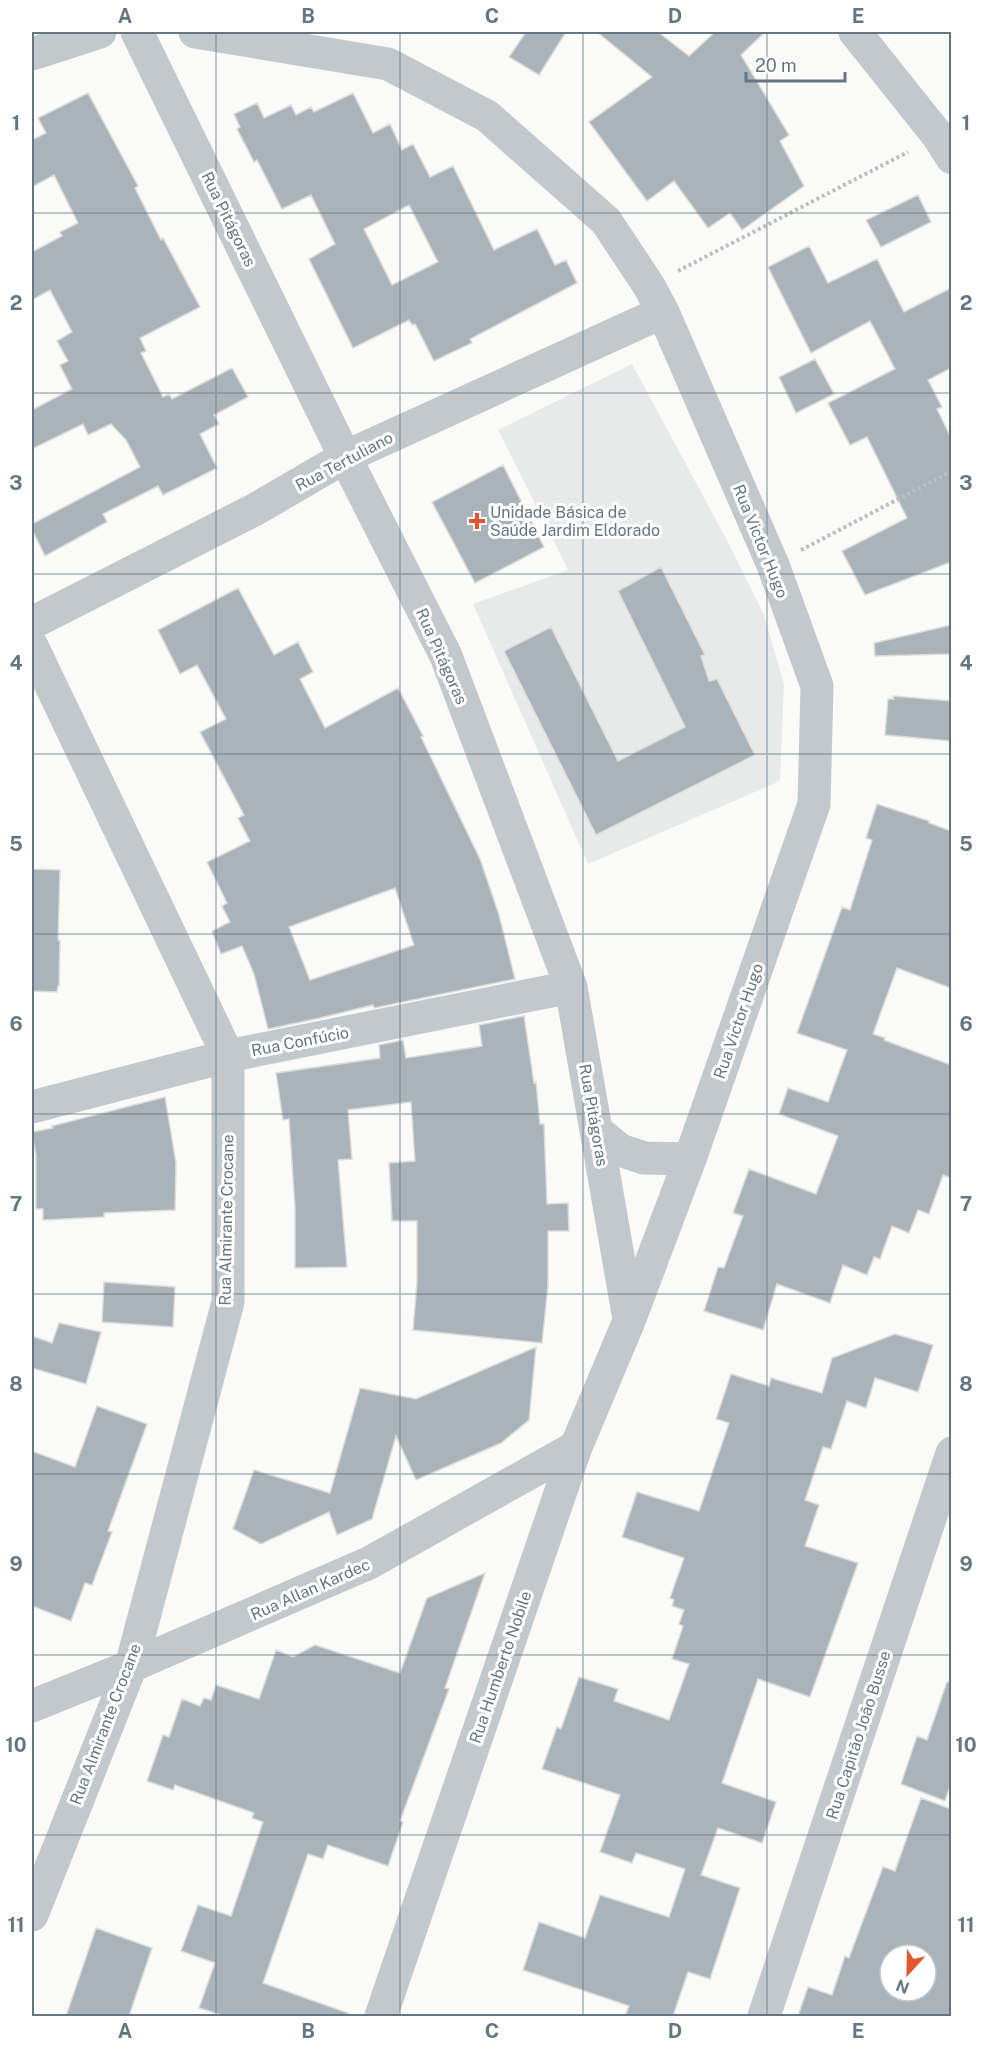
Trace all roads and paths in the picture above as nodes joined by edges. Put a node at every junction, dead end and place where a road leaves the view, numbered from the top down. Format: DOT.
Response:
graph roads {
  1 [pos="100,32"];
  2 [pos="137,32"];
  3 [pos="195,32"];
  4 [pos="855,32"];
  5 [pos="32,54"];
  6 [pos="945,147"];
  7 [pos="656,299"];
  8 [pos="345,457"];
  9 [pos="951,471"];
  10 [pos="773,565"];
  11 [pos="32,623"];
  12 [pos="32,646"];
  13 [pos="571,987"];
  14 [pos="228,1056"];
  15 [pos="32,1107"];
  16 [pos="597,1131"];
  17 [pos="690,1159"];
  18 [pos="629,1321"];
  19 [pos="576,1447"];
  20 [pos="951,1453"];
  21 [pos="130,1666"];
  22 [pos="32,1706"];
  23 [pos="32,1915"];
  24 [pos="381,2016"];
  25 [pos="764,2016"];
  1 -- 5 [label="street"];
  2 -- 8 [label="street, Rua Pitágoras"];
  3 -- 7 [label="street, Rua Victor Hugo"];
  4 -- 6 [label="street"];
  6 -- 7 [label="path"];
  7 -- 8 [label="street, Rua Tertuliano"];
  7 -- 10 [label="street, Rua Victor Hugo"];
  8 -- 11 [label="street, Rua Tertuliano"];
  8 -- 13 [label="street, Rua Pitágoras"];
  9 -- 10 [label="path"];
  10 -- 17 [label="street, Rua Victor Hugo"];
  12 -- 14 [label="street, Rua Almirante Crocane"];
  13 -- 14 [label="street, Rua Confúcio"];
  13 -- 16 [label="street, Rua Pitágoras"];
  14 -- 15 [label="street, Rua Confúcio"];
  14 -- 21 [label="street, Rua Almirante Crocane"];
  16 -- 17 [label="street"];
  16 -- 18 [label="street, Rua Pitágoras"];
  17 -- 18 [label="street, Rua Victor Hugo"];
  18 -- 19 [label="street, Rua Humberto Nobile"];
  19 -- 21 [label="street, Rua Allan Kardec"];
  19 -- 24 [label="street, Rua Humberto Nobile"];
  20 -- 25 [label="street, Rua Capitão João Busse"];
  21 -- 22 [label="street, Rua Allan Kardec"];
  21 -- 23 [label="street, Rua Almirante Crocane"];
}
